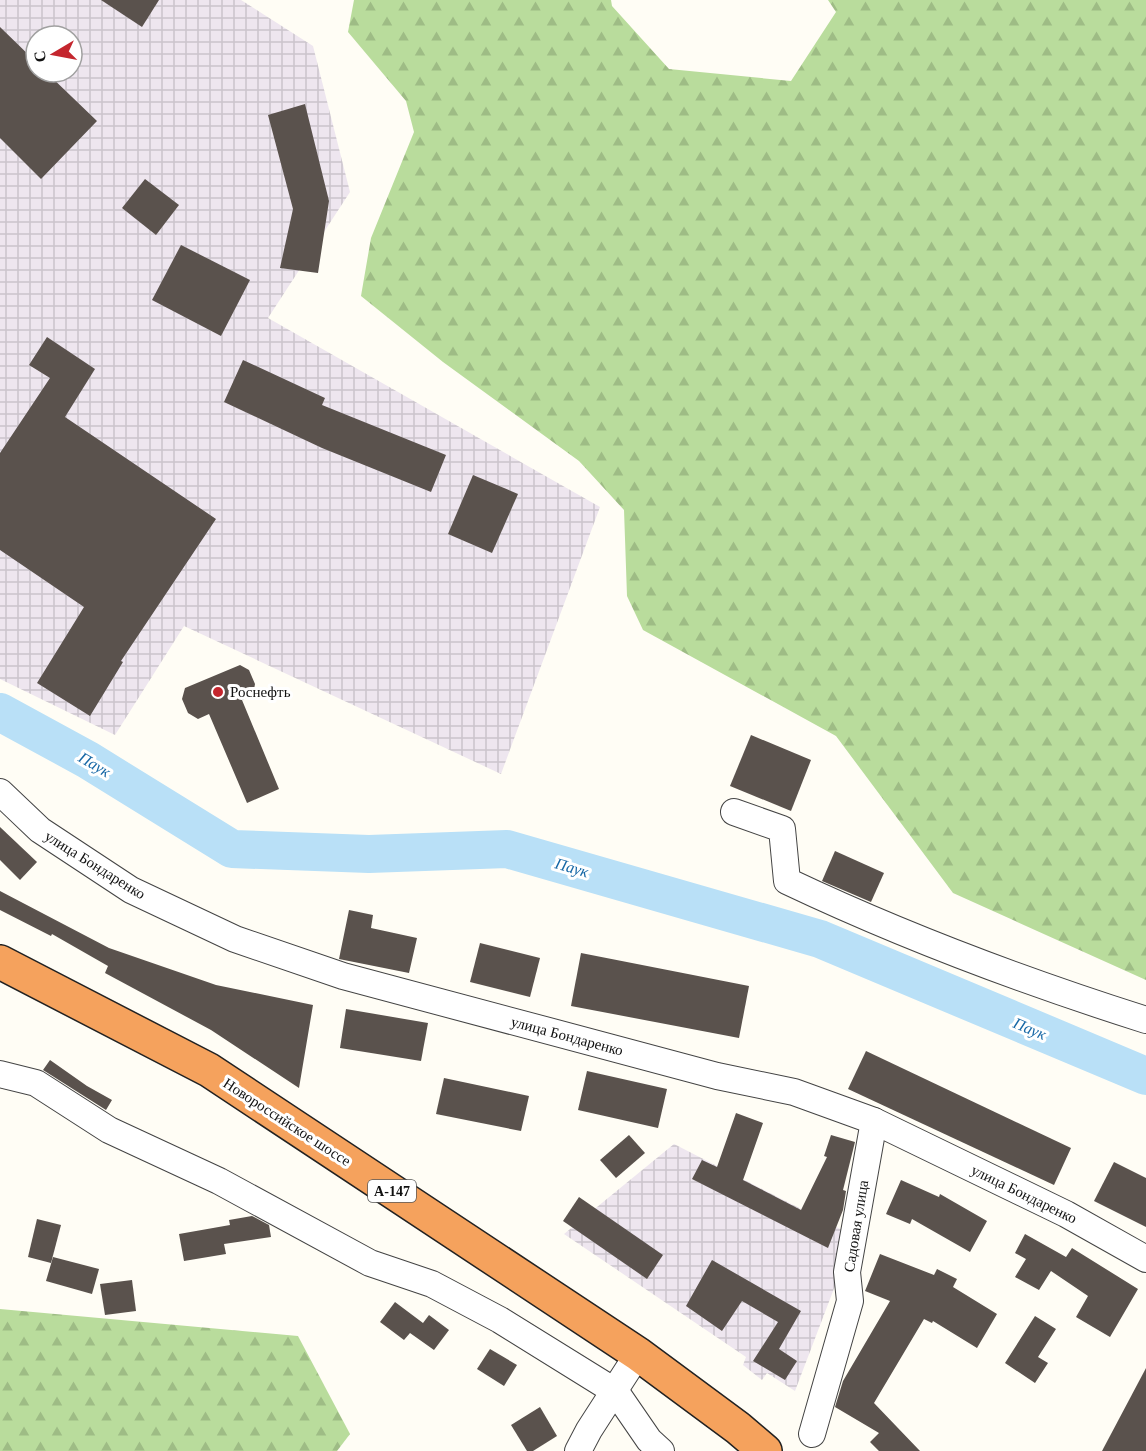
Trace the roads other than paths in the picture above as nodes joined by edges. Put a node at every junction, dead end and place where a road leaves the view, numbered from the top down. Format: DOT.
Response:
graph roads {
  1 [pos="0,792"];
  2 [pos="734,812"];
  3 [pos="0,962"];
  4 [pos="1146,1020"];
  5 [pos="0,1074"];
  6 [pos="874,1121"];
  7 [pos="1146,1259"];
  8 [pos="638,1354"];
  9 [pos="616,1392"];
  10 [pos="812,1434"];
  11 [pos="578,1451"];
  12 [pos="661,1451"];
  13 [pos="765,1451"];
  1 -- 6 [label="street, улица Бондаренко"];
  2 -- 4 [label="street"];
  3 -- 8 [label="highway, Новороссийское шоссе / А-147"];
  5 -- 9 [label="street"];
  6 -- 7 [label="street, улица Бондаренко"];
  6 -- 10 [label="street, Садовая улица"];
  8 -- 9 [label="street"];
  8 -- 13 [label="highway, Новороссийское шоссе / А-147"];
  9 -- 11 [label="street"];
  9 -- 12 [label="street"];
}
